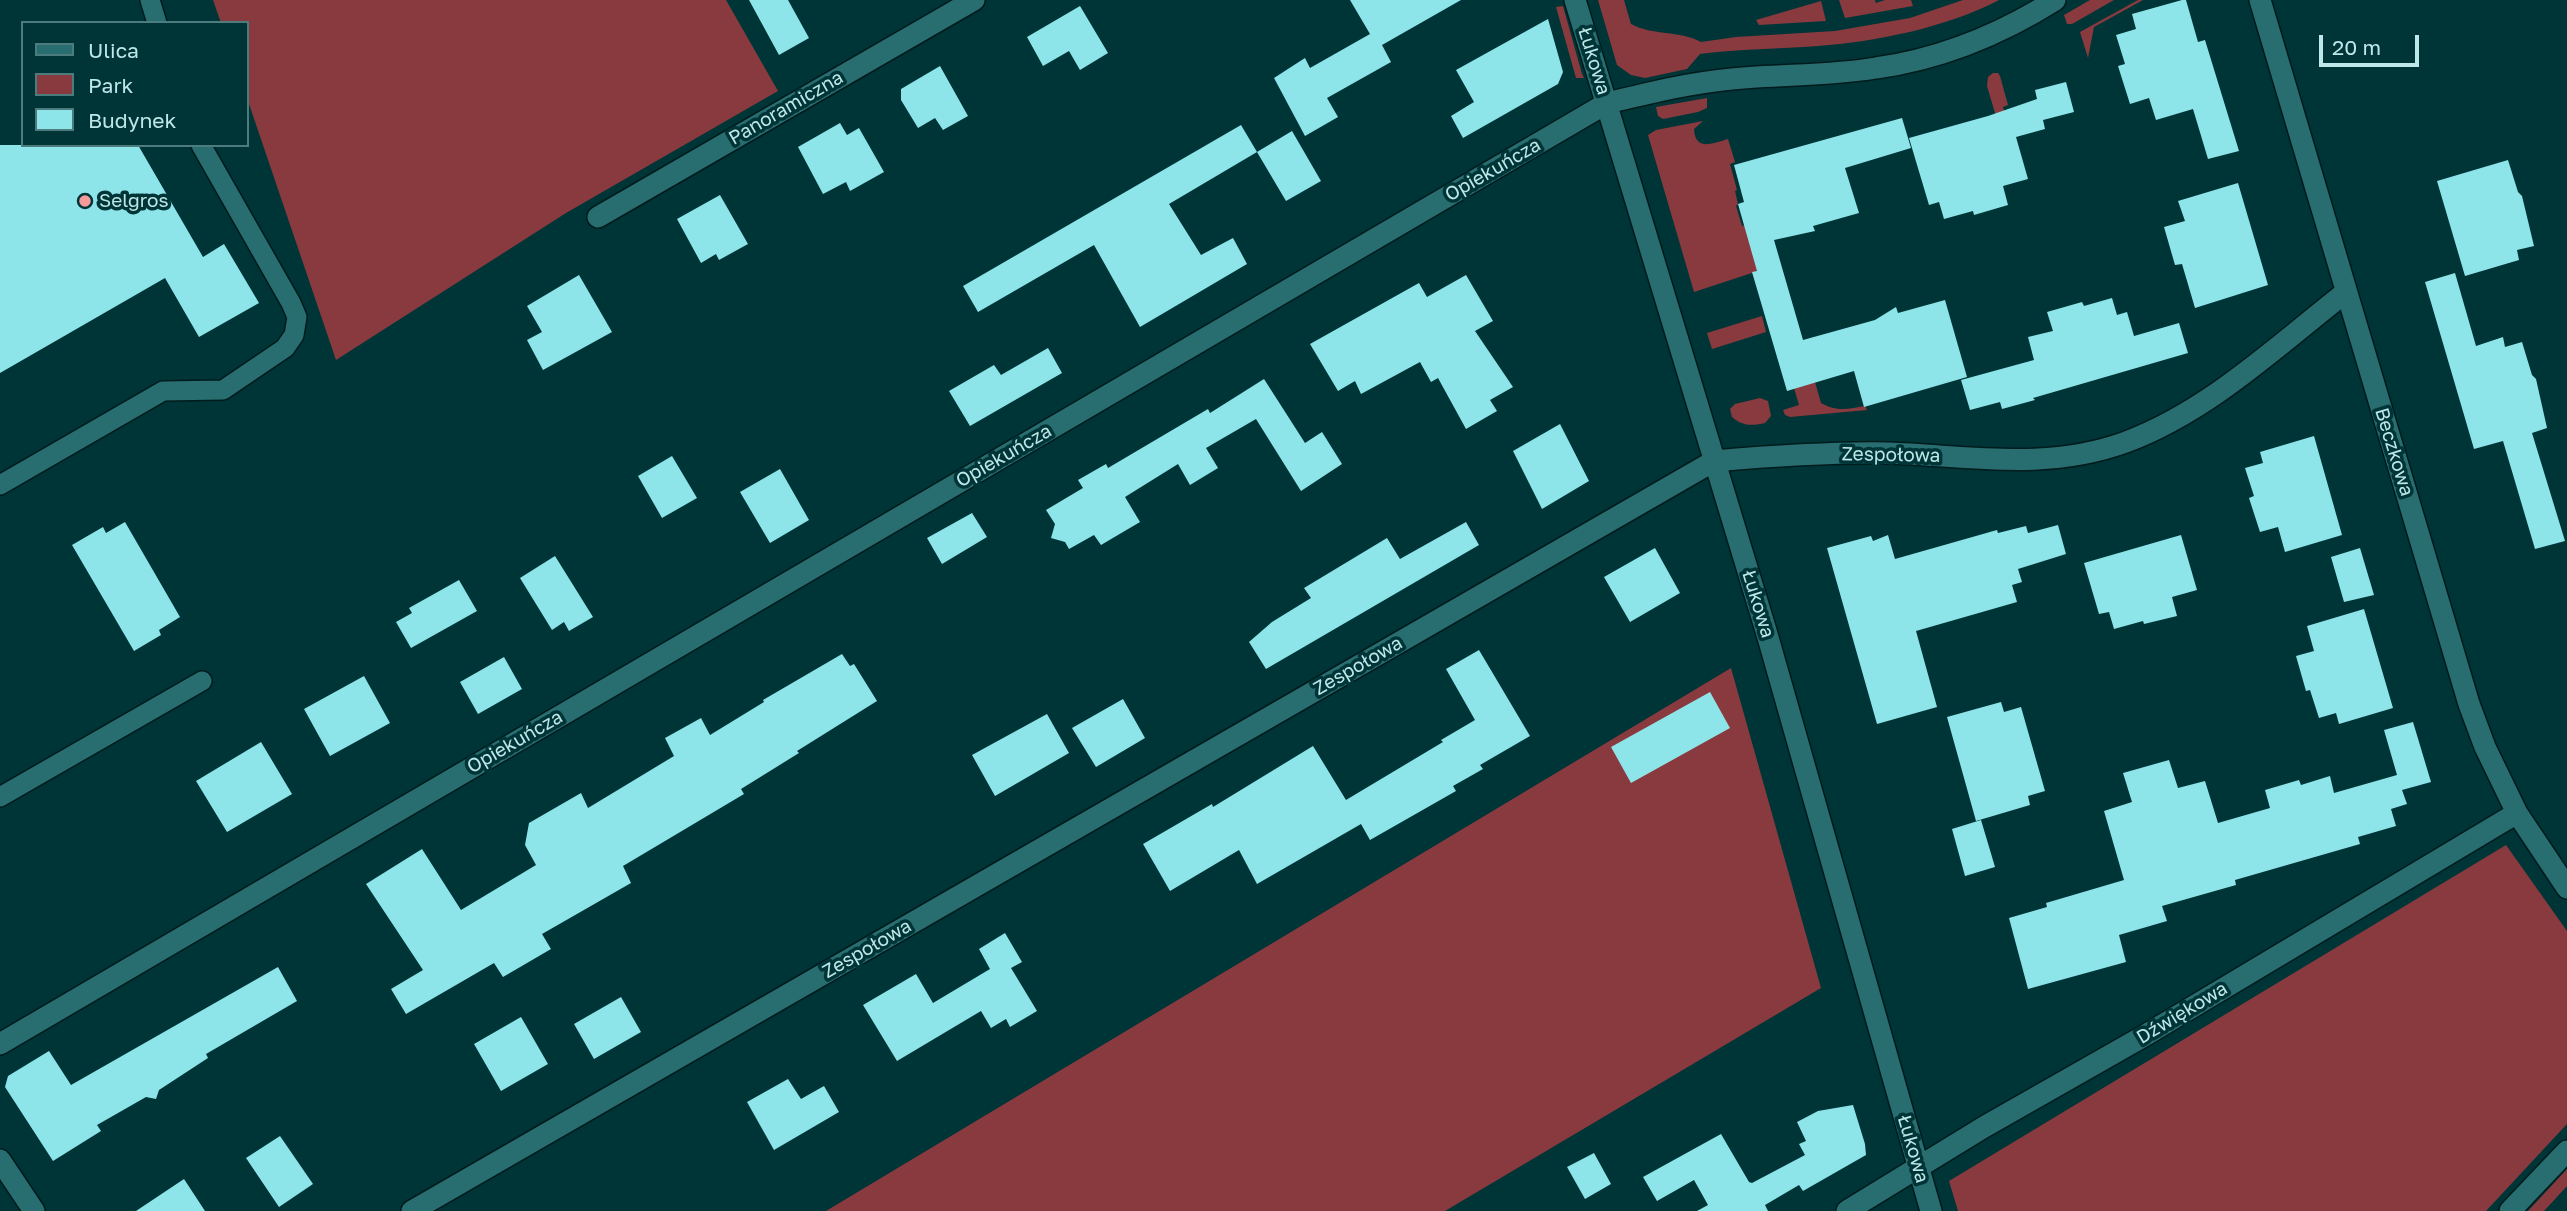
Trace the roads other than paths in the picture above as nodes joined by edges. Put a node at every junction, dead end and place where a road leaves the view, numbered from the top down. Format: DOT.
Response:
graph roads {
  1 [pos="150,0"];
  2 [pos="974,0"];
  3 [pos="1575,0"];
  4 [pos="2055,0"];
  5 [pos="2260,0"];
  6 [pos="156,21"];
  7 [pos="1607,103"];
  8 [pos="202,147"];
  9 [pos="598,217"];
  10 [pos="2346,292"];
  11 [pos="1714,461"];
  12 [pos="0,485"];
  13 [pos="202,681"];
  14 [pos="0,797"];
  15 [pos="2517,813"];
  16 [pos="2567,888"];
  17 [pos="0,1044"];
  18 [pos="2567,1150"];
  19 [pos="0,1160"];
  20 [pos="1918,1169"];
  21 [pos="34,1211"];
  22 [pos="412,1211"];
  23 [pos="1847,1211"];
  24 [pos="1931,1211"];
  25 [pos="2510,1211"];
  1 -- 6 [label="lane"];
  2 -- 9 [label="street, Panoramiczna"];
  3 -- 7 [label="street, Łukowa"];
  4 -- 7 [label="street, Opiekuńcza"];
  5 -- 10 [label="street, Beczkowa"];
  7 -- 11 [label="street, Łukowa"];
  7 -- 17 [label="street, Opiekuńcza"];
  8 -- 12 [label="lane"];
  10 -- 11 [label="street, Zespołowa"];
  10 -- 15 [label="street, Beczkowa"];
  11 -- 20 [label="street, Łukowa"];
  11 -- 22 [label="street, Zespołowa"];
  13 -- 14 [label="lane"];
  15 -- 16 [label="street, Beczkowa"];
  15 -- 20 [label="street, Dźwiękowa"];
  18 -- 25 [label="street"];
  19 -- 21 [label="street"];
  20 -- 23 [label="street, Dźwiękowa"];
  20 -- 24 [label="street, Łukowa"];
}
